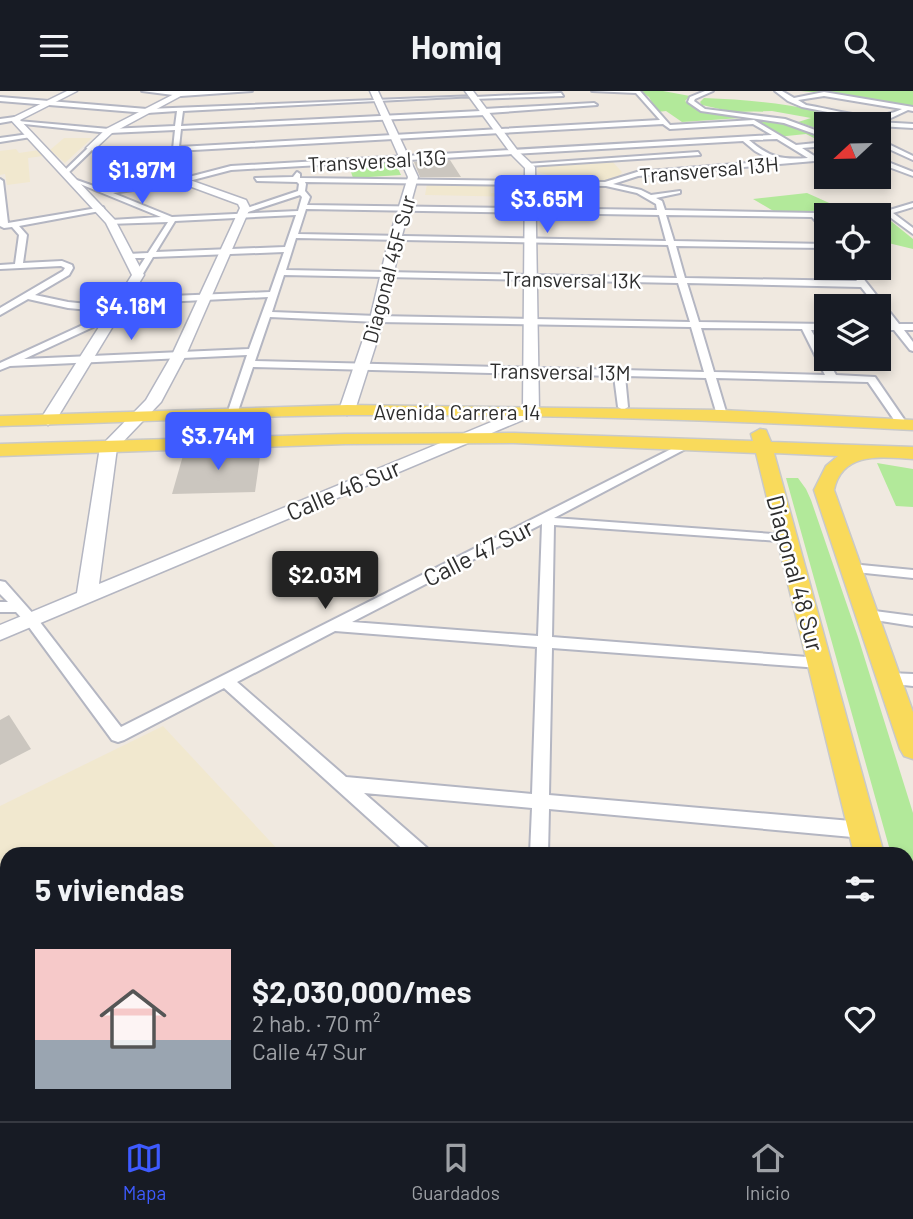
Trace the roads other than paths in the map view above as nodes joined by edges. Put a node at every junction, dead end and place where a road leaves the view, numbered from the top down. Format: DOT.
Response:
graph roads {
  1 [pos="73,91"];
  2 [pos="145,91"];
  3 [pos="249,91"];
  4 [pos="281,91"];
  5 [pos="637,91"];
  6 [pos="710,91"];
  7 [pos="778,91"];
  8 [pos="184,92"];
  9 [pos="595,92"];
  10 [pos="846,94"];
  11 [pos="2,95"];
  12 [pos="472,95"];
  13 [pos="561,95"];
  14 [pos="376,96"];
  15 [pos="790,100"];
  16 [pos="871,102"];
  17 [pos="47,103"];
  18 [pos="594,105"];
  19 [pos="283,106"];
  20 [pos="910,109"];
  21 [pos="180,110"];
  22 [pos="830,110"];
  23 [pos="147,111"];
  24 [pos="485,112"];
  25 [pos="838,112"];
  26 [pos="859,112"];
  27 [pos="891,116"];
  28 [pos="617,117"];
  29 [pos="386,118"];
  30 [pos="0,119"];
  31 [pos="16,120"];
  32 [pos="913,120"];
  33 [pos="285,123"];
  34 [pos="622,125"];
  35 [pos="667,125"];
  36 [pos="891,126"];
  37 [pos="913,126"];
  38 [pos="177,128"];
  39 [pos="496,128"];
  40 [pos="109,131"];
  41 [pos="814,131"];
  42 [pos="630,132"];
  43 [pos="29,136"];
  44 [pos="395,137"];
  45 [pos="778,137"];
  46 [pos="213,138"];
  47 [pos="638,139"];
  48 [pos="0,140"];
  49 [pos="745,140"];
  50 [pos="287,143"];
  51 [pos="688,143"];
  52 [pos="646,145"];
  53 [pos="814,145"];
  54 [pos="230,146"];
  55 [pos="212,147"];
  56 [pos="793,147"];
  57 [pos="91,148"];
  58 [pos="891,148"];
  59 [pos="515,153"];
  60 [pos="698,154"];
  61 [pos="453,156"];
  62 [pos="814,158"];
  63 [pos="912,158"];
  64 [pos="405,159"];
  65 [pos="814,159"];
  66 [pos="782,162"];
  67 [pos="528,164"];
  68 [pos="290,165"];
  69 [pos="458,165"];
  70 [pos="891,165"];
  71 [pos="232,168"];
  72 [pos="463,174"];
  73 [pos="913,174"];
  74 [pos="67,175"];
  75 [pos="257,179"];
  76 [pos="185,180"];
  77 [pos="300,180"];
  78 [pos="0,181"];
  79 [pos="412,181"];
  80 [pos="469,182"];
  81 [pos="530,183"];
  82 [pos="605,184"];
  83 [pos="104,192"];
  84 [pos="301,192"];
  85 [pos="678,192"];
  86 [pos="652,197"];
  87 [pos="913,205"];
  88 [pos="404,208"];
  89 [pos="100,209"];
  90 [pos="302,210"];
  91 [pos="530,211"];
  92 [pos="243,213"];
  93 [pos="662,213"];
  94 [pos="814,215"];
  95 [pos="173,219"];
  96 [pos="111,222"];
  97 [pos="13,224"];
  98 [pos="911,228"];
  99 [pos="293,236"];
  100 [pos="395,239"];
  101 [pos="530,242"];
  102 [pos="671,244"];
  103 [pos="814,246"];
  104 [pos="288,249"];
  105 [pos="224,251"];
  106 [pos="128,255"];
  107 [pos="151,255"];
  108 [pos="19,265"];
  109 [pos="0,267"];
  110 [pos="281,272"];
  111 [pos="138,275"];
  112 [pos="386,276"];
  113 [pos="531,278"];
  114 [pos="860,280"];
  115 [pos="683,281"];
  116 [pos="863,284"];
  117 [pos="273,294"];
  118 [pos="27,296"];
  119 [pos="203,297"];
  120 [pos="118,308"];
  121 [pos="0,312"];
  122 [pos="266,314"];
  123 [pos="377,319"];
  124 [pos="530,319"];
  125 [pos="695,324"];
  126 [pos="805,327"];
  127 [pos="814,327"];
  128 [pos="891,327"];
  129 [pos="896,327"];
  130 [pos="913,327"];
  131 [pos="913,348"];
  132 [pos="253,352"];
  133 [pos="178,355"];
  134 [pos="85,360"];
  135 [pos="249,364"];
  136 [pos="5,365"];
  137 [pos="362,366"];
  138 [pos="531,370"];
  139 [pos="619,372"];
  140 [pos="710,375"];
  141 [pos="832,377"];
  142 [pos="623,407"];
  143 [pos="347,410"];
  144 [pos="531,411"];
  145 [pos="232,414"];
  146 [pos="722,415"];
  147 [pos="140,417"];
  148 [pos="47,420"];
  149 [pos="0,421"];
  150 [pos="908,425"];
  151 [pos="465,439"];
  152 [pos="689,443"];
  153 [pos="716,444"];
  154 [pos="761,446"];
  155 [pos="109,447"];
  156 [pos="0,450"];
  157 [pos="870,450"];
  158 [pos="913,453"];
  159 [pos="770,475"];
  160 [pos="548,519"];
  161 [pos="787,539"];
  162 [pos="851,568"];
  163 [pos="913,574"];
  164 [pos="0,585"];
  165 [pos="87,596"];
  166 [pos="0,607"];
  167 [pos="26,614"];
  168 [pos="867,615"];
  169 [pos="913,621"];
  170 [pos="334,626"];
  171 [pos="0,633"];
  172 [pos="544,642"];
  173 [pos="820,663"];
  174 [pos="889,678"];
  175 [pos="226,681"];
  176 [pos="913,681"];
  177 [pos="913,749"];
  178 [pos="344,784"];
  179 [pos="541,801"];
  180 [pos="863,830"];
  181 [pos="413,847"];
  182 [pos="539,847"];
  183 [pos="867,847"];
  1 -- 17 [label="street"];
  2 -- 8 [label="street"];
  3 -- 8 [label="street"];
  4 -- 19 [label="street"];
  5 -- 9 [label="street"];
  5 -- 35 [label="street"];
  6 -- 41 [label="street"];
  7 -- 15 [label="street"];
  8 -- 23 [label="street"];
  10 -- 15 [label="street"];
  10 -- 16 [label="street"];
  10 -- 22 [label="street"];
  11 -- 17 [label="street"];
  12 -- 13 [label="street"];
  12 -- 14 [label="street"];
  12 -- 24 [label="street"];
  14 -- 19 [label="street"];
  14 -- 29 [label="street, Diagonal 45F Sur"];
  15 -- 22 [label="street"];
  16 -- 20 [label="street"];
  16 -- 26 [label="street"];
  17 -- 23 [label="street"];
  17 -- 31 [label="street"];
  18 -- 24 [label="street"];
  19 -- 21 [label="street"];
  19 -- 33 [label="street"];
  20 -- 27 [label="street"];
  21 -- 23 [label="street"];
  21 -- 38 [label="street"];
  22 -- 25 [label="street"];
  23 -- 40 [label="street"];
  24 -- 29 [label="street"];
  24 -- 39 [label="street"];
  27 -- 32 [label="street"];
  28 -- 39 [label="street"];
  29 -- 33 [label="street"];
  29 -- 44 [label="street, Diagonal 45F Sur"];
  30 -- 31 [label="street"];
  31 -- 40 [label="street"];
  31 -- 43 [label="street"];
  33 -- 38 [label="street"];
  33 -- 50 [label="street"];
  34 -- 35 [label="street"];
  34 -- 39 [label="street"];
  34 -- 42 [label="street"];
  35 -- 45 [label="street"];
  35 -- 51 [label="street"];
  36 -- 37 [label="street"];
  38 -- 40 [label="street"];
  38 -- 55 [label="street"];
  39 -- 44 [label="street"];
  39 -- 59 [label="street"];
  40 -- 57 [label="street"];
  43 -- 48 [label="street"];
  43 -- 74 [label="street"];
  44 -- 50 [label="street"];
  44 -- 64 [label="street, Diagonal 45F Sur"];
  45 -- 49 [label="street, Transversal 13G"];
  45 -- 56 [label="street"];
  46 -- 55 [label="street"];
  47 -- 52 [label="street"];
  49 -- 51 [label="street, Transversal 13G"];
  49 -- 66 [label="street"];
  50 -- 54 [label="street"];
  50 -- 68 [label="street"];
  51 -- 52 [label="street, Transversal 13G"];
  52 -- 59 [label="street, Transversal 13G"];
  53 -- 56 [label="street"];
  54 -- 55 [label="street"];
  54 -- 71 [label="street"];
  56 -- 62 [label="street"];
  57 -- 74 [label="street"];
  57 -- 76 [label="street"];
  58 -- 63 [label="street"];
  59 -- 61 [label="street, Transversal 13G"];
  59 -- 67 [label="street"];
  60 -- 67 [label="street"];
  61 -- 64 [label="street, Transversal 13G"];
  61 -- 69 [label="street"];
  64 -- 68 [label="street, Transversal 13G"];
  64 -- 79 [label="street, Diagonal 45F Sur"];
  65 -- 66 [label="street, Transversal 13H"];
  66 -- 82 [label="street, Transversal 13H"];
  67 -- 81 [label="street"];
  68 -- 71 [label="street, Transversal 13G"];
  68 -- 77 [label="street"];
  70 -- 73 [label="street"];
  71 -- 76 [label="street, Transversal 13G"];
  72 -- 80 [label="street"];
  74 -- 83 [label="street"];
  74 -- 89 [label="street"];
  75 -- 77 [label="street, Transversal 13H"];
  76 -- 83 [label="street, Transversal 13G"];
  76 -- 92 [label="street"];
  77 -- 79 [label="street, Transversal 13H"];
  77 -- 84 [label="street"];
  78 -- 97 [label="street"];
  79 -- 80 [label="street, Transversal 13H"];
  79 -- 88 [label="street, Diagonal 45F Sur"];
  80 -- 81 [label="street, Transversal 13H"];
  81 -- 82 [label="street, Transversal 13H"];
  81 -- 91 [label="street"];
  82 -- 86 [label="street"];
  83 -- 95 [label="street"];
  84 -- 90 [label="street"];
  84 -- 92 [label="street"];
  85 -- 86 [label="street"];
  86 -- 93 [label="street"];
  87 -- 98 [label="street"];
  88 -- 90 [label="street"];
  88 -- 91 [label="street"];
  88 -- 100 [label="street, Diagonal 45F Sur"];
  89 -- 96 [label="street"];
  89 -- 97 [label="street"];
  90 -- 92 [label="street"];
  90 -- 99 [label="street"];
  91 -- 93 [label="street"];
  91 -- 101 [label="street"];
  92 -- 95 [label="street"];
  92 -- 105 [label="street"];
  93 -- 94 [label="street"];
  93 -- 102 [label="street"];
  95 -- 96 [label="street"];
  95 -- 107 [label="street"];
  96 -- 106 [label="street"];
  97 -- 108 [label="street"];
  99 -- 100 [label="street"];
  99 -- 104 [label="street"];
  100 -- 101 [label="street"];
  100 -- 112 [label="street, Diagonal 45F Sur"];
  101 -- 102 [label="street"];
  101 -- 113 [label="street"];
  102 -- 103 [label="street"];
  102 -- 115 [label="street"];
  104 -- 105 [label="street"];
  104 -- 110 [label="street"];
  105 -- 107 [label="street"];
  105 -- 119 [label="street"];
  106 -- 107 [label="street"];
  106 -- 111 [label="street"];
  107 -- 111 [label="street"];
  108 -- 109 [label="street"];
  108 -- 118 [label="street"];
  110 -- 112 [label="street, Transversal 13K"];
  110 -- 117 [label="street"];
  111 -- 120 [label="street"];
  112 -- 113 [label="street, Transversal 13K"];
  112 -- 123 [label="street, Diagonal 45F Sur"];
  113 -- 115 [label="street, Transversal 13K"];
  113 -- 124 [label="street"];
  114 -- 116 [label="street"];
  115 -- 116 [label="street, Transversal 13K"];
  115 -- 125 [label="street"];
  116 -- 129 [label="street"];
  117 -- 119 [label="street"];
  117 -- 122 [label="street"];
  118 -- 120 [label="street"];
  118 -- 121 [label="street"];
  119 -- 120 [label="street"];
  119 -- 133 [label="street"];
  120 -- 134 [label="street"];
  120 -- 136 [label="street"];
  122 -- 123 [label="street"];
  122 -- 132 [label="street"];
  123 -- 124 [label="street"];
  123 -- 137 [label="street, Diagonal 45F Sur"];
  124 -- 125 [label="street"];
  124 -- 138 [label="street"];
  125 -- 126 [label="street"];
  125 -- 140 [label="street"];
  126 -- 127 [label="street"];
  126 -- 141 [label="street"];
  128 -- 129 [label="street"];
  129 -- 130 [label="street"];
  129 -- 131 [label="street"];
  132 -- 133 [label="street"];
  132 -- 135 [label="street"];
  133 -- 134 [label="street"];
  133 -- 147 [label="street"];
  134 -- 136 [label="street"];
  134 -- 148 [label="street"];
  135 -- 137 [label="street, Transversal 13M"];
  135 -- 145 [label="street"];
  137 -- 138 [label="street, Transversal 13M"];
  137 -- 143 [label="street, Diagonal 45F Sur"];
  138 -- 139 [label="street, Transversal 13M"];
  138 -- 144 [label="street"];
  139 -- 140 [label="street, Transversal 13M"];
  139 -- 142 [label="street"];
  140 -- 141 [label="street, Transversal 13M"];
  140 -- 146 [label="street"];
  141 -- 150 [label="street, Transversal 13M"];
  143 -- 144 [label="main road, Avenida Carrera 14"];
  143 -- 145 [label="main road, Avenida Carrera 14"];
  144 -- 146 [label="main road, Avenida Carrera 14"];
  144 -- 151 [label="street, Calle 46 Sur"];
  145 -- 147 [label="main road, Avenida Carrera 14"];
  146 -- 150 [label="main road, Avenida Carrera 14"];
  147 -- 148 [label="main road, Avenida Carrera 14"];
  147 -- 155 [label="street"];
  148 -- 149 [label="main road, Avenida Carrera 14"];
  150 -- 154 [label="main road"];
  151 -- 152 [label="main road, Avenida Carrera 14"];
  151 -- 155 [label="main road, Avenida Carrera 14"];
  151 -- 165 [label="street, Calle 46 Sur"];
  152 -- 153 [label="main road, Avenida Carrera 14"];
  152 -- 160 [label="street, Calle 47 Sur"];
  153 -- 154 [label="main road, Avenida Carrera 14"];
  153 -- 159 [label="main road"];
  154 -- 157 [label="main road, Avenida Carrera 14"];
  154 -- 159 [label="main road, Diagonal 48 Sur"];
  155 -- 156 [label="main road, Avenida Carrera 14"];
  155 -- 165 [label="street"];
  157 -- 158 [label="main road, Avenida Carrera 14"];
  157 -- 162 [label="main road, Diagonal 48 Sur"];
  159 -- 161 [label="main road, Diagonal 48 Sur"];
  160 -- 161 [label="street"];
  160 -- 170 [label="street, Calle 47 Sur"];
  160 -- 172 [label="street"];
  161 -- 173 [label="main road, Diagonal 48 Sur"];
  162 -- 163 [label="street"];
  162 -- 168 [label="main road, Diagonal 48 Sur"];
  164 -- 167 [label="street"];
  165 -- 167 [label="street, Calle 46 Sur"];
  166 -- 167 [label="street"];
  167 -- 171 [label="street, Calle 46 Sur"];
  167 -- 175 [label="street, Calle 47 Sur"];
  168 -- 169 [label="street"];
  168 -- 174 [label="main road, Diagonal 48 Sur"];
  170 -- 172 [label="street"];
  170 -- 175 [label="street, Calle 47 Sur"];
  172 -- 173 [label="street"];
  172 -- 179 [label="street"];
  173 -- 180 [label="main road, Diagonal 48 Sur"];
  174 -- 176 [label="street"];
  174 -- 177 [label="main road, Diagonal 48 Sur"];
  175 -- 178 [label="street"];
  178 -- 179 [label="street"];
  178 -- 181 [label="street"];
  179 -- 180 [label="street"];
  179 -- 182 [label="street"];
  180 -- 183 [label="main road, Diagonal 48 Sur"];
}
